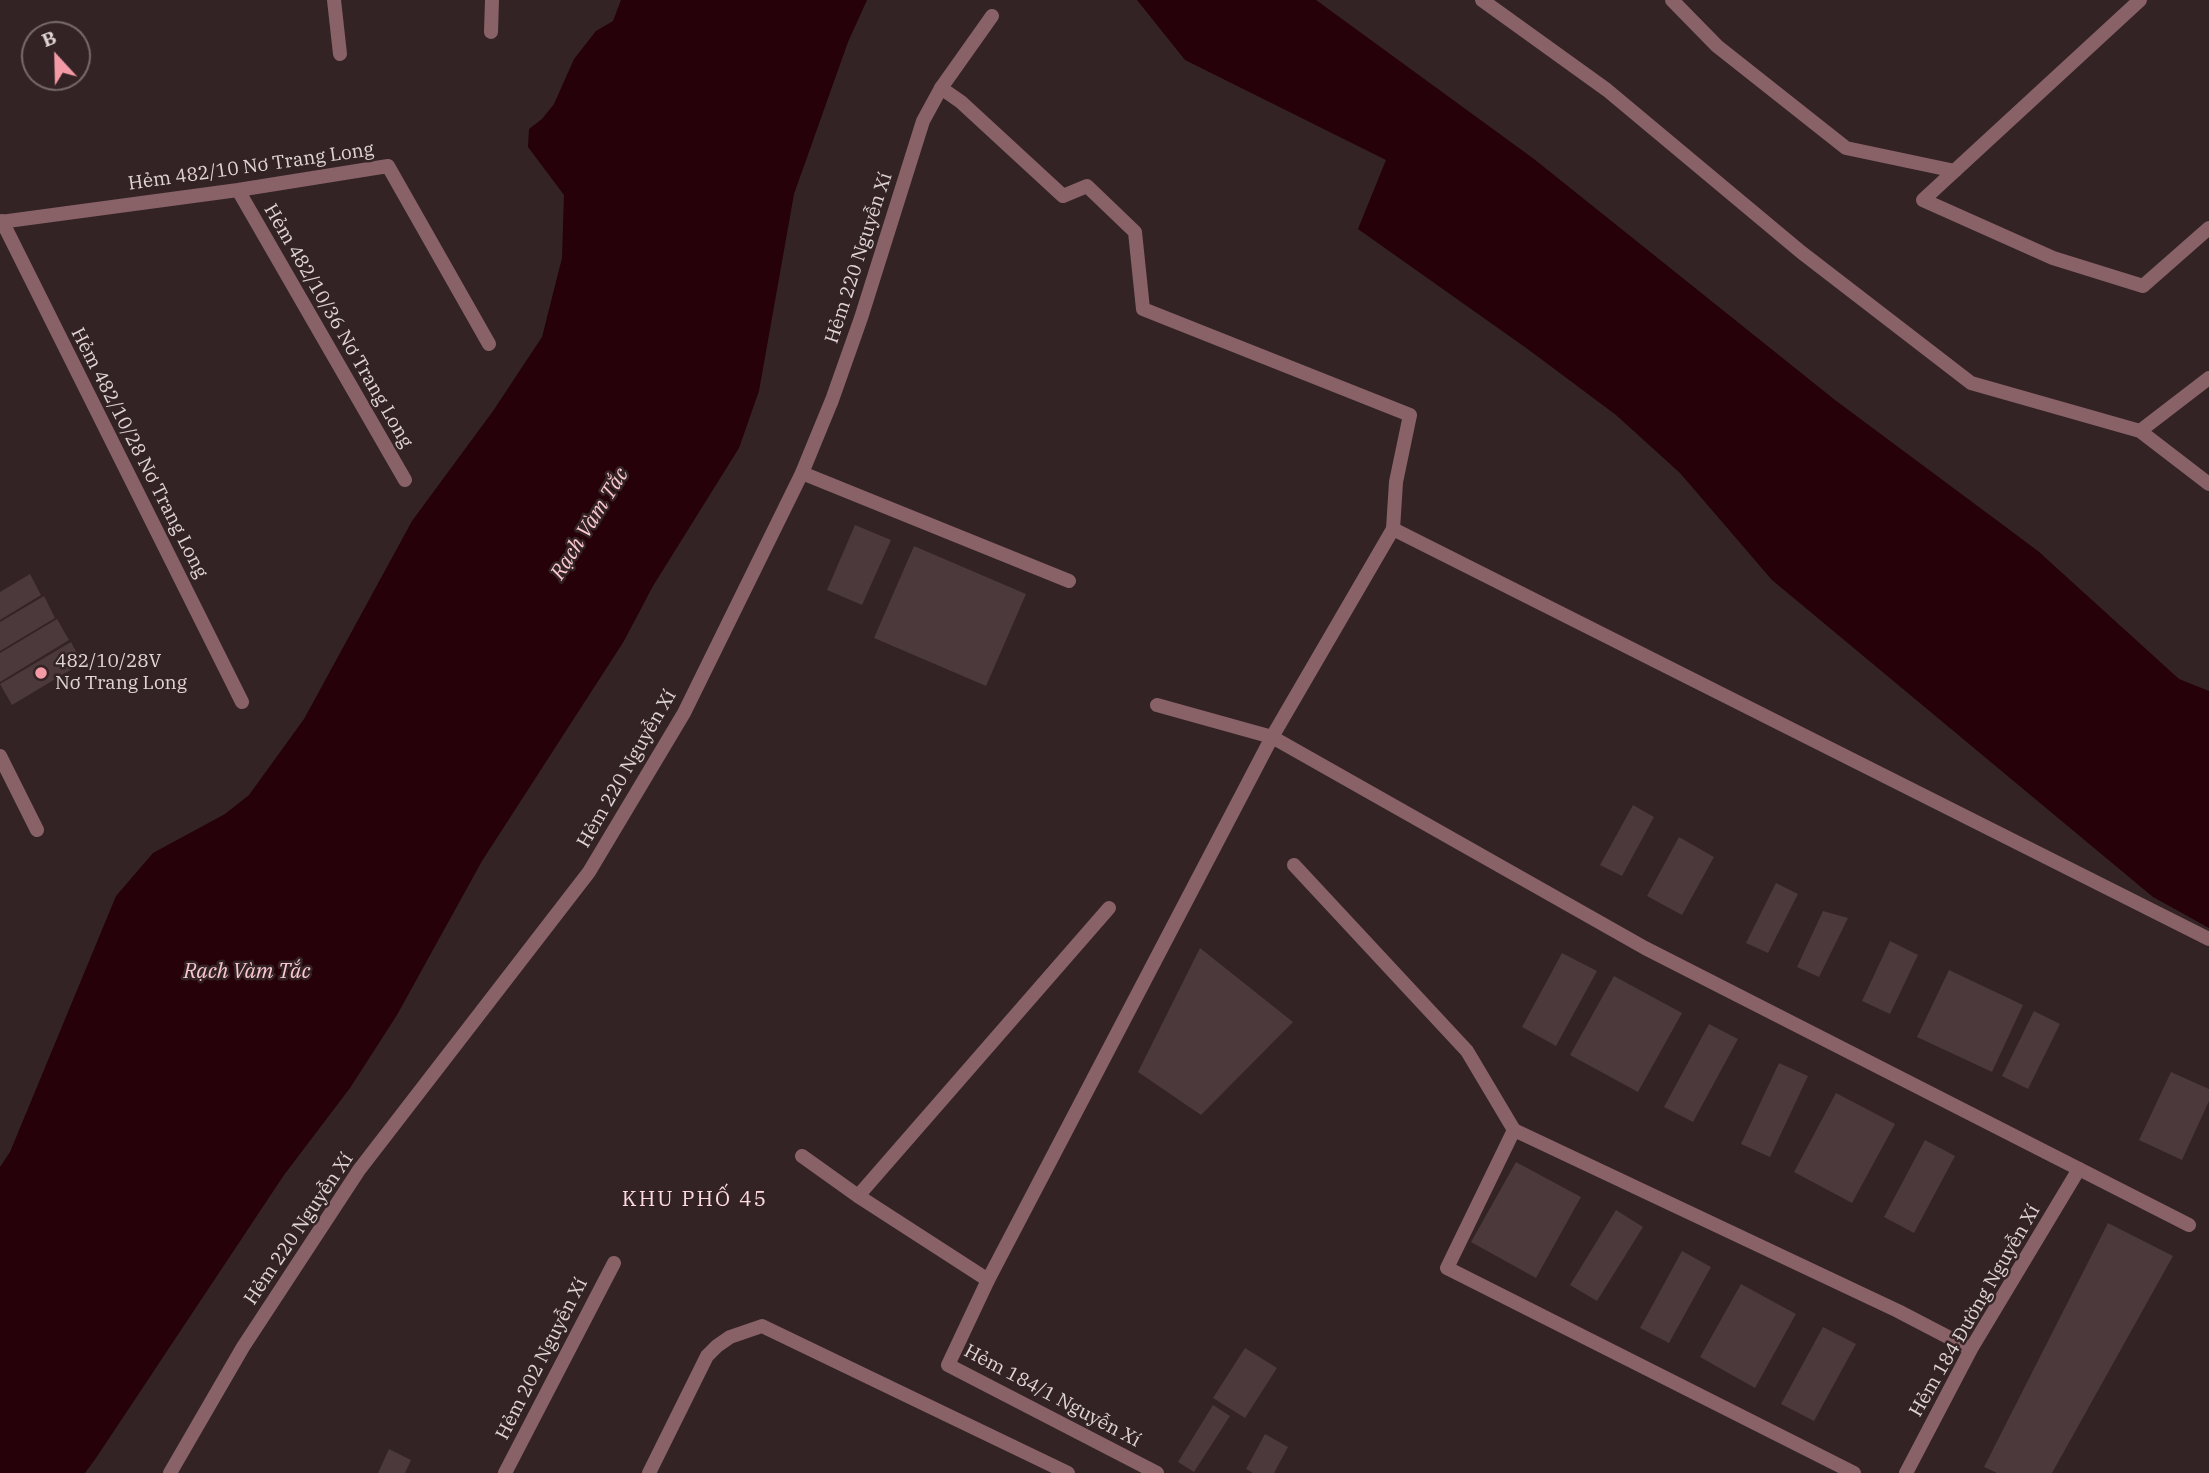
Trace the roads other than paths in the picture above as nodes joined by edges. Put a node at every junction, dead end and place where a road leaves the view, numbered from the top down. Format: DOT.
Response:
graph roads {
  1 [pos="334,0"];
  2 [pos="492,0"];
  3 [pos="1482,0"];
  4 [pos="1672,0"];
  5 [pos="2140,0"];
  6 [pos="992,16"];
  7 [pos="491,32"];
  8 [pos="340,54"];
  9 [pos="941,88"];
  10 [pos="1955,171"];
  11 [pos="238,190"];
  12 [pos="1,221"];
  13 [pos="2209,228"];
  14 [pos="489,344"];
  15 [pos="2209,378"];
  16 [pos="2140,430"];
  17 [pos="802,473"];
  18 [pos="405,480"];
  19 [pos="2209,484"];
  20 [pos="1393,529"];
  21 [pos="1069,581"];
  22 [pos="242,702"];
  23 [pos="1157,705"];
  24 [pos="1272,737"];
  25 [pos="0,756"];
  26 [pos="37,830"];
  27 [pos="1294,865"];
  28 [pos="1109,908"];
  29 [pos="2209,939"];
  30 [pos="1514,1130"];
  31 [pos="802,1156"];
  32 [pos="2079,1169"];
  33 [pos="858,1196"];
  34 [pos="2189,1224"];
  35 [pos="614,1263"];
  36 [pos="988,1280"];
  37 [pos="1971,1349"];
  38 [pos="170,1473"];
  39 [pos="505,1473"];
  40 [pos="649,1473"];
  41 [pos="1068,1473"];
  42 [pos="1157,1473"];
  43 [pos="1854,1473"];
  44 [pos="1906,1473"];
  1 -- 8 [label="street"];
  2 -- 7 [label="street"];
  3 -- 16 [label="street"];
  4 -- 10 [label="street"];
  5 -- 10 [label="street"];
  6 -- 9 [label="street, Hẻm 220 Nguyễn Xí"];
  9 -- 17 [label="street, Hẻm 220 Nguyễn Xí"];
  9 -- 20 [label="street"];
  10 -- 13 [label="street"];
  11 -- 12 [label="street, Hẻm 482/10 Nơ Trang Long"];
  11 -- 14 [label="street, Hẻm 482/10 Nơ Trang Long"];
  11 -- 18 [label="street, Hẻm 482/10/36 Nơ Trang Long"];
  12 -- 22 [label="street, Hẻm 482/10/28 Nơ Trang Long"];
  15 -- 16 [label="street"];
  16 -- 19 [label="street"];
  17 -- 21 [label="street"];
  17 -- 38 [label="street, Hẻm 220 Nguyễn Xí"];
  20 -- 24 [label="street"];
  20 -- 29 [label="street"];
  23 -- 24 [label="street"];
  24 -- 32 [label="street"];
  24 -- 36 [label="street"];
  25 -- 26 [label="street"];
  27 -- 30 [label="street"];
  28 -- 33 [label="street"];
  30 -- 37 [label="street"];
  30 -- 43 [label="street"];
  31 -- 33 [label="street"];
  32 -- 34 [label="street"];
  32 -- 37 [label="street, Hẻm 184 Đường Nguyễn Xí"];
  33 -- 36 [label="street"];
  35 -- 39 [label="street, Hẻm 202 Nguyễn Xí"];
  36 -- 42 [label="street, Hẻm 184/1 Nguyễn Xí"];
  37 -- 44 [label="street, Hẻm 184 Đường Nguyễn Xí"];
  40 -- 41 [label="street"];
}
